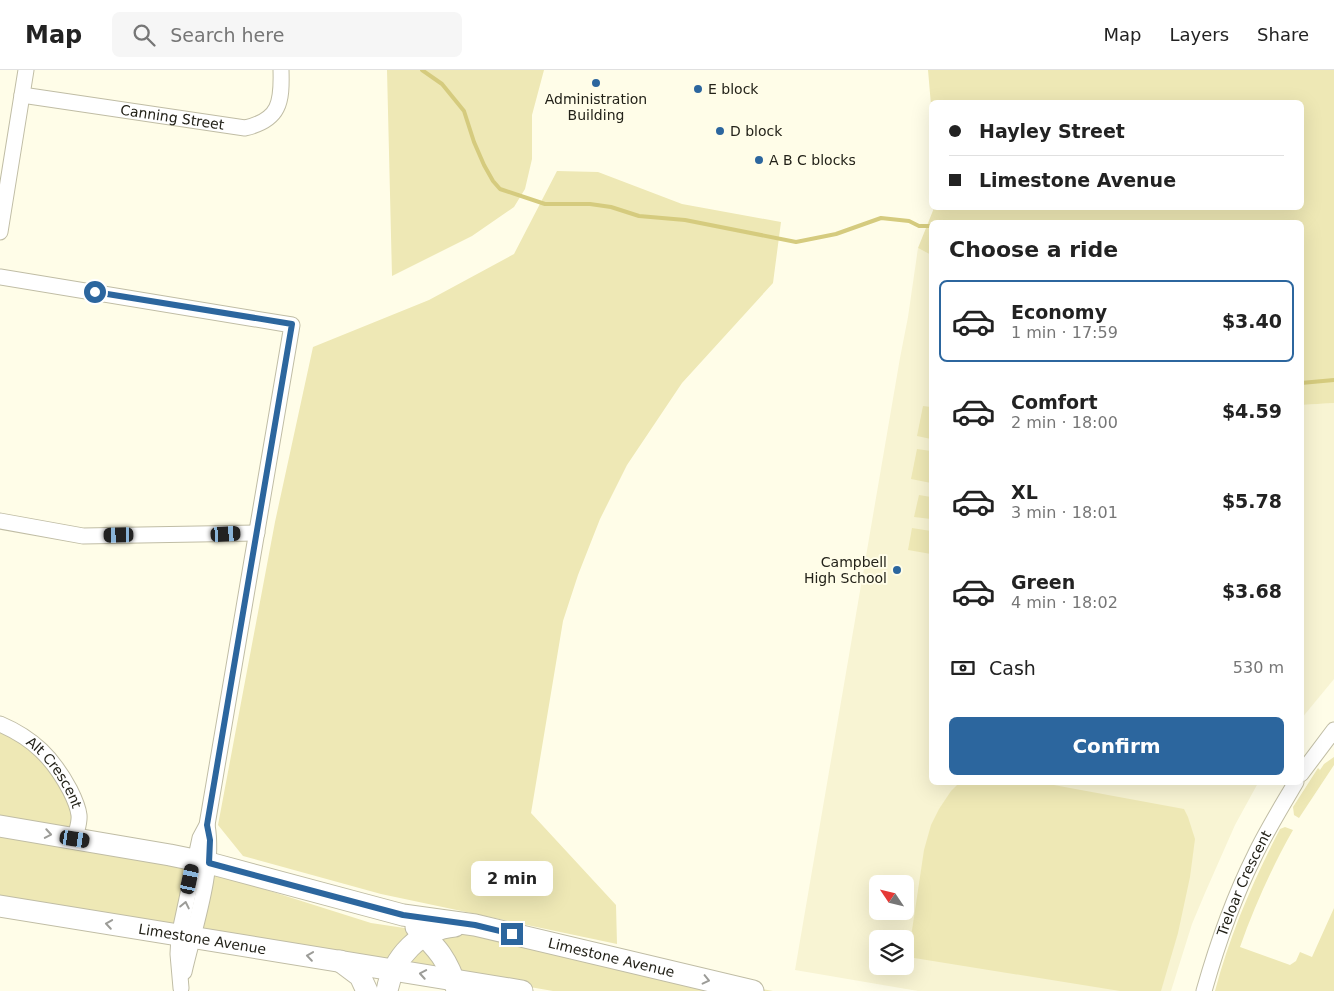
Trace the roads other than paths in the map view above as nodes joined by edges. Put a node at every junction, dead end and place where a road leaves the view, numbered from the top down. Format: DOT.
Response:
graph roads {
  1 [pos="26,70"];
  2 [pos="281,70"];
  3 [pos="22,95"];
  4 [pos="0,232"];
  5 [pos="0,277"];
  6 [pos="0,521"];
  7 [pos="257,533"];
  8 [pos="0,724"];
  9 [pos="1334,730"];
  10 [pos="1304,770"];
  11 [pos="1294,785"];
  12 [pos="0,826"];
  13 [pos="75,839"];
  14 [pos="202,861"];
  15 [pos="0,906"];
  16 [pos="403,915"];
  17 [pos="475,925"];
  18 [pos="425,936"];
  19 [pos="186,937"];
  20 [pos="339,960"];
  21 [pos="393,969"];
  22 [pos="455,985"];
  23 [pos="496,989"];
  24 [pos="180,990"];
  25 [pos="367,991"];
  26 [pos="387,991"];
  27 [pos="522,991"];
  28 [pos="753,991"];
  29 [pos="1204,991"];
  1 -- 3 [label="street"];
  2 -- 3 [label="street, Canning Street"];
  3 -- 4 [label="street"];
  5 -- 7 [label="street"];
  6 -- 7 [label="street"];
  7 -- 14 [label="street"];
  8 -- 13 [label="street, Alt Crescent"];
  9 -- 10 [label="street"];
  11 -- 29 [label="street, Treloar Crescent"];
  12 -- 13 [label="main road, Limestone Avenue, one-way"];
  13 -- 14 [label="main road, Limestone Avenue"];
  14 -- 16 [label="main road, Limestone Avenue"];
  14 -- 19 [label="street"];
  19 -- 15 [label="main road, Limestone Avenue, one-way"];
  16 -- 17 [label="main road, Limestone Avenue"];
  16 -- 18 [label="main road"];
  17 -- 18 [label="main road"];
  17 -- 28 [label="main road, Limestone Avenue, one-way"];
  18 -- 21 [label="main road"];
  18 -- 22 [label="main road"];
  20 -- 19 [label="main road, Limestone Avenue, one-way"];
  19 -- 24 [label="street"];
  20 -- 21 [label="main road, Limestone Avenue"];
  20 -- 25 [label="main road"];
  22 -- 21 [label="main road, Limestone Avenue, one-way"];
  21 -- 26 [label="main road"];
  22 -- 23 [label="main road, Limestone Avenue"];
  23 -- 27 [label="main road, Limestone Avenue"];
}
